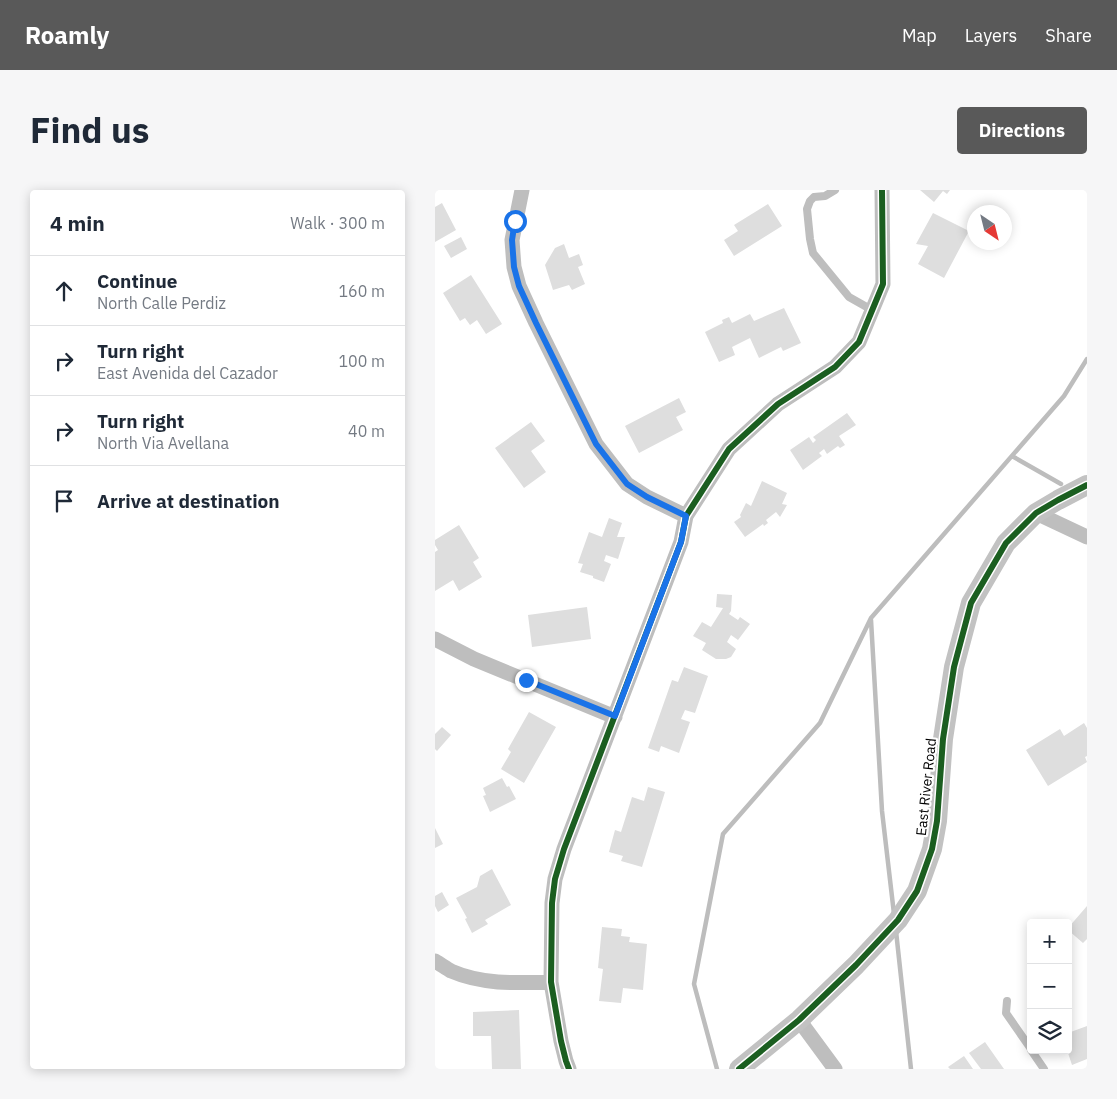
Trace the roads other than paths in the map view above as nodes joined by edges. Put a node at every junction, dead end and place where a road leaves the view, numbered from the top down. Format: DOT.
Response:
graph roads {
  1 [pos="522,190"];
  2 [pos="835,190"];
  3 [pos="882,190"];
  4 [pos="872,310"];
  5 [pos="1087,485"];
  6 [pos="1036,513"];
  7 [pos="686,516"];
  8 [pos="1087,537"];
  9 [pos="435,639"];
  10 [pos="615,716"];
  11 [pos="435,961"];
  12 [pos="551,982"];
  13 [pos="1007,1001"];
  14 [pos="799,1020"];
  15 [pos="1027,1044"];
  16 [pos="1034,1054"];
  17 [pos="569,1069"];
  18 [pos="739,1069"];
  19 [pos="835,1069"];
  20 [pos="1044,1069"];
  1 -- 7 [label="street"];
  2 -- 4 [label="lane"];
  3 -- 4 [label="street"];
  4 -- 7 [label="street"];
  5 -- 6 [label="street, East River Road"];
  6 -- 8 [label="street"];
  6 -- 14 [label="street, East River Road"];
  7 -- 10 [label="street"];
  9 -- 10 [label="street"];
  10 -- 12 [label="street"];
  11 -- 12 [label="street"];
  12 -- 17 [label="street"];
  13 -- 15 [label="lane"];
  14 -- 18 [label="street, East River Road"];
  14 -- 19 [label="street"];
  16 -- 20 [label="lane"];
}
